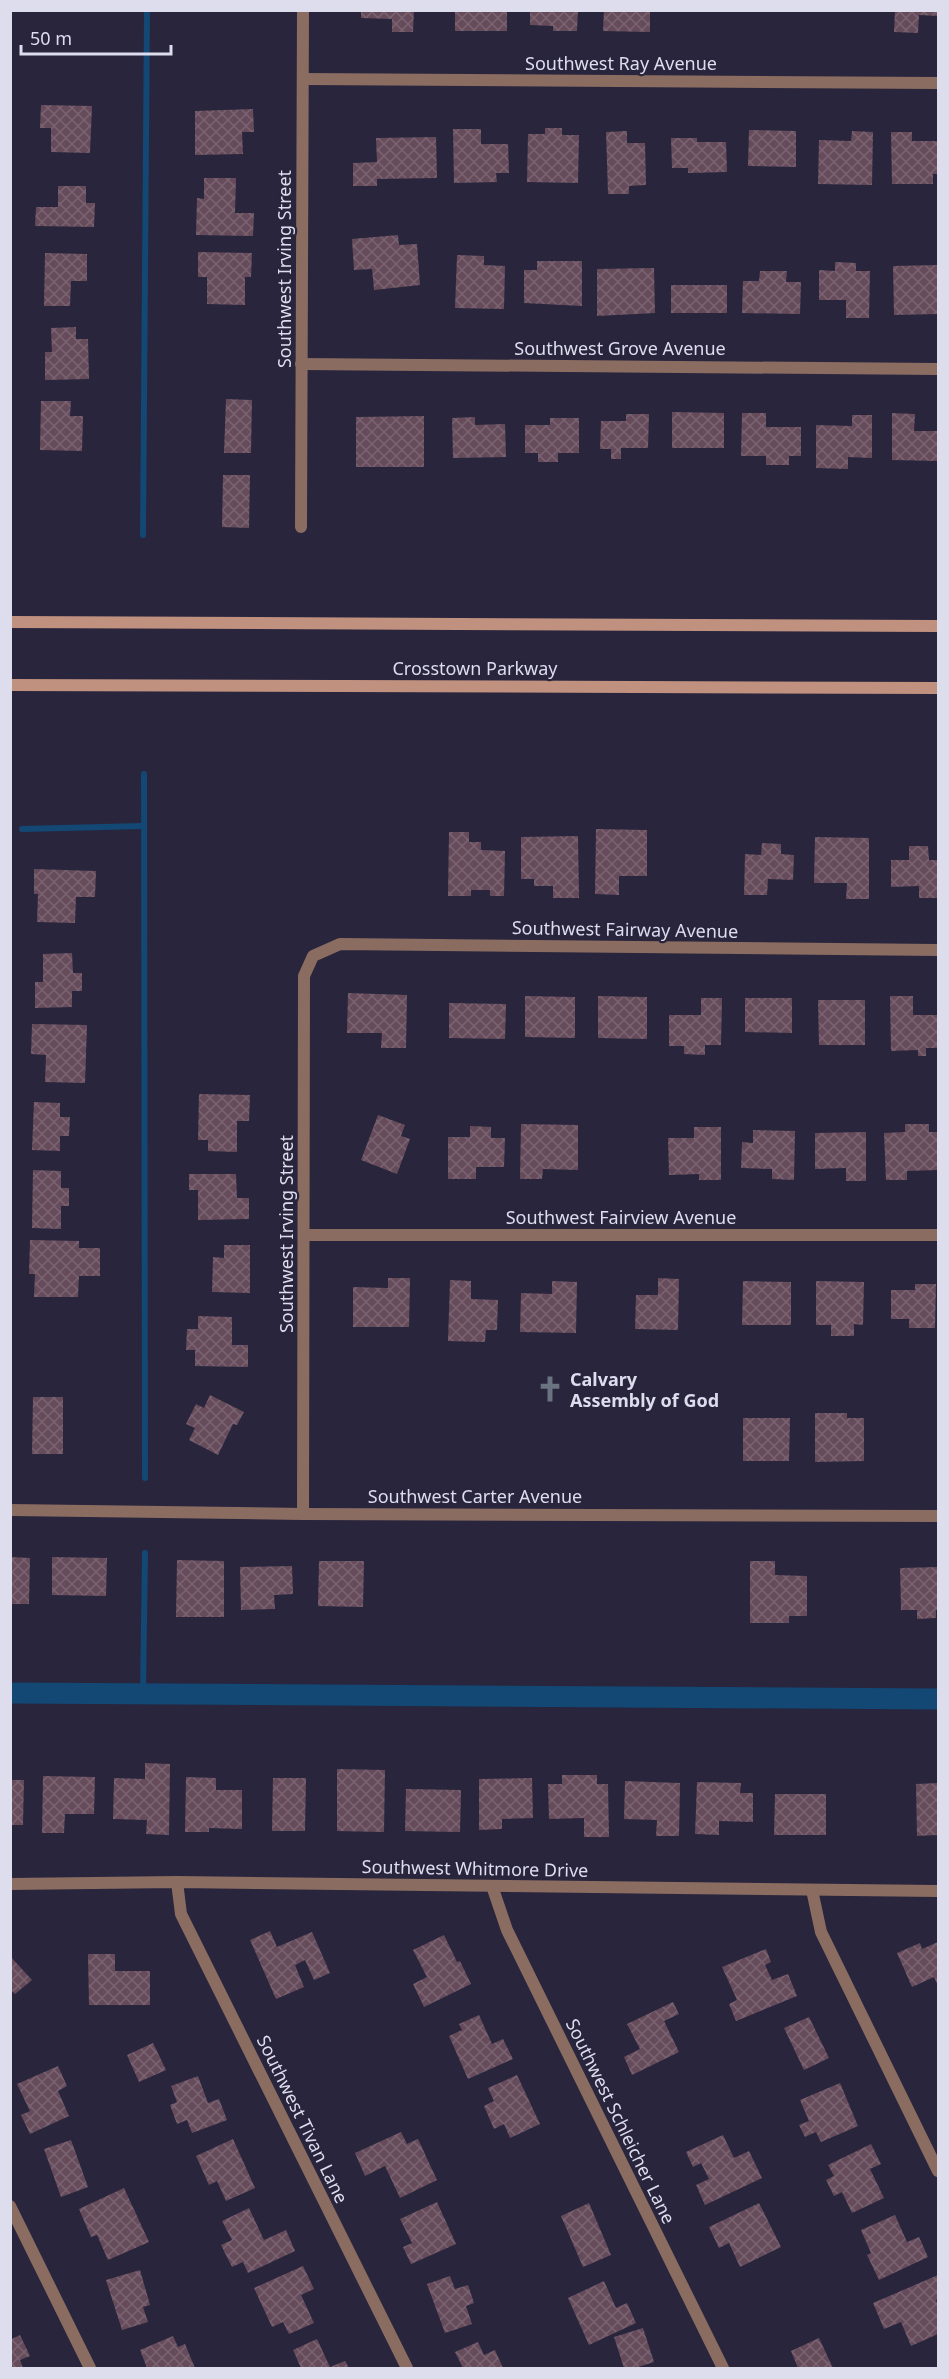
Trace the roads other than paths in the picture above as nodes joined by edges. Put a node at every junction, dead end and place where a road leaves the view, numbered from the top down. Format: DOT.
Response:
graph roads {
  1 [pos="303,10"];
  2 [pos="303,79"];
  3 [pos="939,83"];
  4 [pos="301,364"];
  5 [pos="939,369"];
  6 [pos="301,527"];
  7 [pos="10,622"];
  8 [pos="939,626"];
  9 [pos="10,684"];
  10 [pos="939,688"];
  11 [pos="939,950"];
  12 [pos="313,956"];
  13 [pos="304,1235"];
  14 [pos="939,1236"];
  15 [pos="10,1510"];
  16 [pos="303,1514"];
  17 [pos="939,1516"];
  18 [pos="177,1882"];
  19 [pos="10,1884"];
  20 [pos="492,1886"];
  21 [pos="812,1890"];
  22 [pos="939,1891"];
  23 [pos="939,2171"];
  24 [pos="10,2206"];
  25 [pos="90,2368"];
  26 [pos="407,2368"];
  27 [pos="723,2368"];
  1 -- 2 [label="street, Southwest Irving Street"];
  2 -- 3 [label="street, Southwest Ray Avenue"];
  2 -- 4 [label="street, Southwest Irving Street"];
  4 -- 5 [label="street, Southwest Grove Avenue"];
  4 -- 6 [label="street, Southwest Irving Street"];
  7 -- 8 [label="main road"];
  9 -- 10 [label="main road, Crosstown Parkway"];
  11 -- 12 [label="street, Southwest Fairway Avenue"];
  12 -- 13 [label="street, Southwest Irving Street"];
  13 -- 14 [label="street, Southwest Fairview Avenue"];
  13 -- 16 [label="street, Southwest Irving Street"];
  15 -- 16 [label="street, Southwest Carter Avenue"];
  16 -- 17 [label="street, Southwest Carter Avenue"];
  18 -- 19 [label="street, Southwest Whitmore Drive"];
  18 -- 20 [label="street, Southwest Whitmore Drive"];
  18 -- 26 [label="street, Southwest Tivan Lane"];
  20 -- 21 [label="street, Southwest Whitmore Drive"];
  20 -- 27 [label="street, Southwest Schleicher Lane"];
  21 -- 22 [label="street, Southwest Whitmore Drive"];
  21 -- 23 [label="street"];
  24 -- 25 [label="street"];
}
